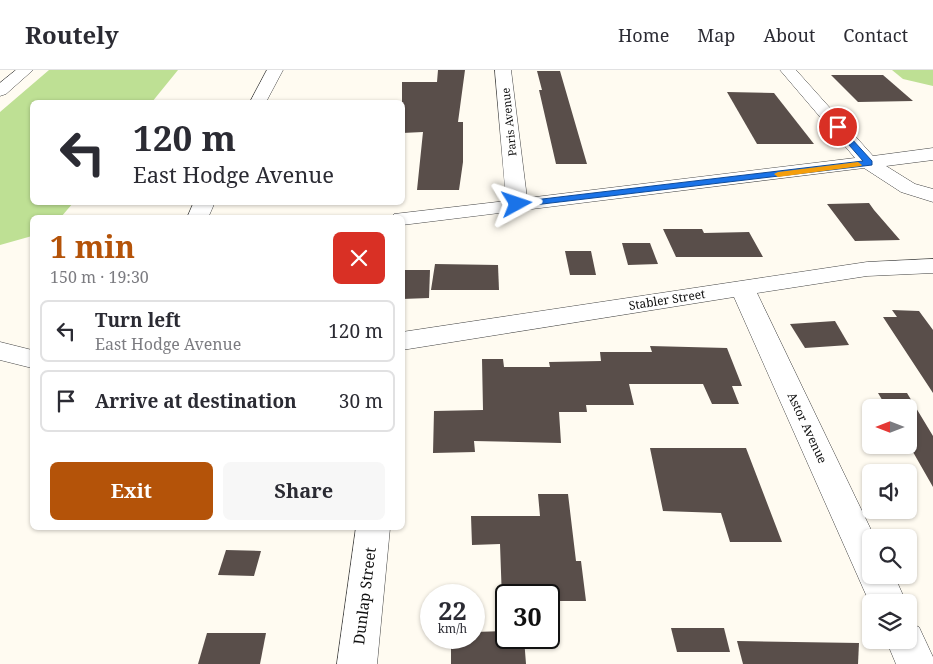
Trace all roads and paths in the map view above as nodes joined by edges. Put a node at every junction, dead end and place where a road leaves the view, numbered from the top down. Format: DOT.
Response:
graph roads {
  1 [pos="25,70"];
  2 [pos="275,70"];
  3 [pos="503,70"];
  4 [pos="788,70"];
  5 [pos="4,85"];
  6 [pos="259,100"];
  7 [pos="933,154"];
  8 [pos="869,163"];
  9 [pos="933,196"];
  10 [pos="517,204"];
  11 [pos="405,219"];
  12 [pos="933,266"];
  13 [pos="743,289"];
  14 [pos="405,341"];
  15 [pos="0,351"];
  16 [pos="30,358"];
  17 [pos="373,530"];
  18 [pos="862,547"];
  19 [pos="909,649"];
  20 [pos="357,664"];
  21 [pos="916,664"];
  1 -- 5 [label="street"];
  2 -- 6 [label="street"];
  3 -- 10 [label="street, Paris Avenue"];
  4 -- 8 [label="street"];
  7 -- 8 [label="street"];
  8 -- 9 [label="street"];
  8 -- 10 [label="street"];
  10 -- 11 [label="street"];
  12 -- 13 [label="street, Stabler Street"];
  13 -- 14 [label="street, Stabler Street"];
  13 -- 18 [label="street, Astor Avenue"];
  15 -- 16 [label="street"];
  17 -- 20 [label="street, Dunlap Street"];
  19 -- 21 [label="street"];
}
